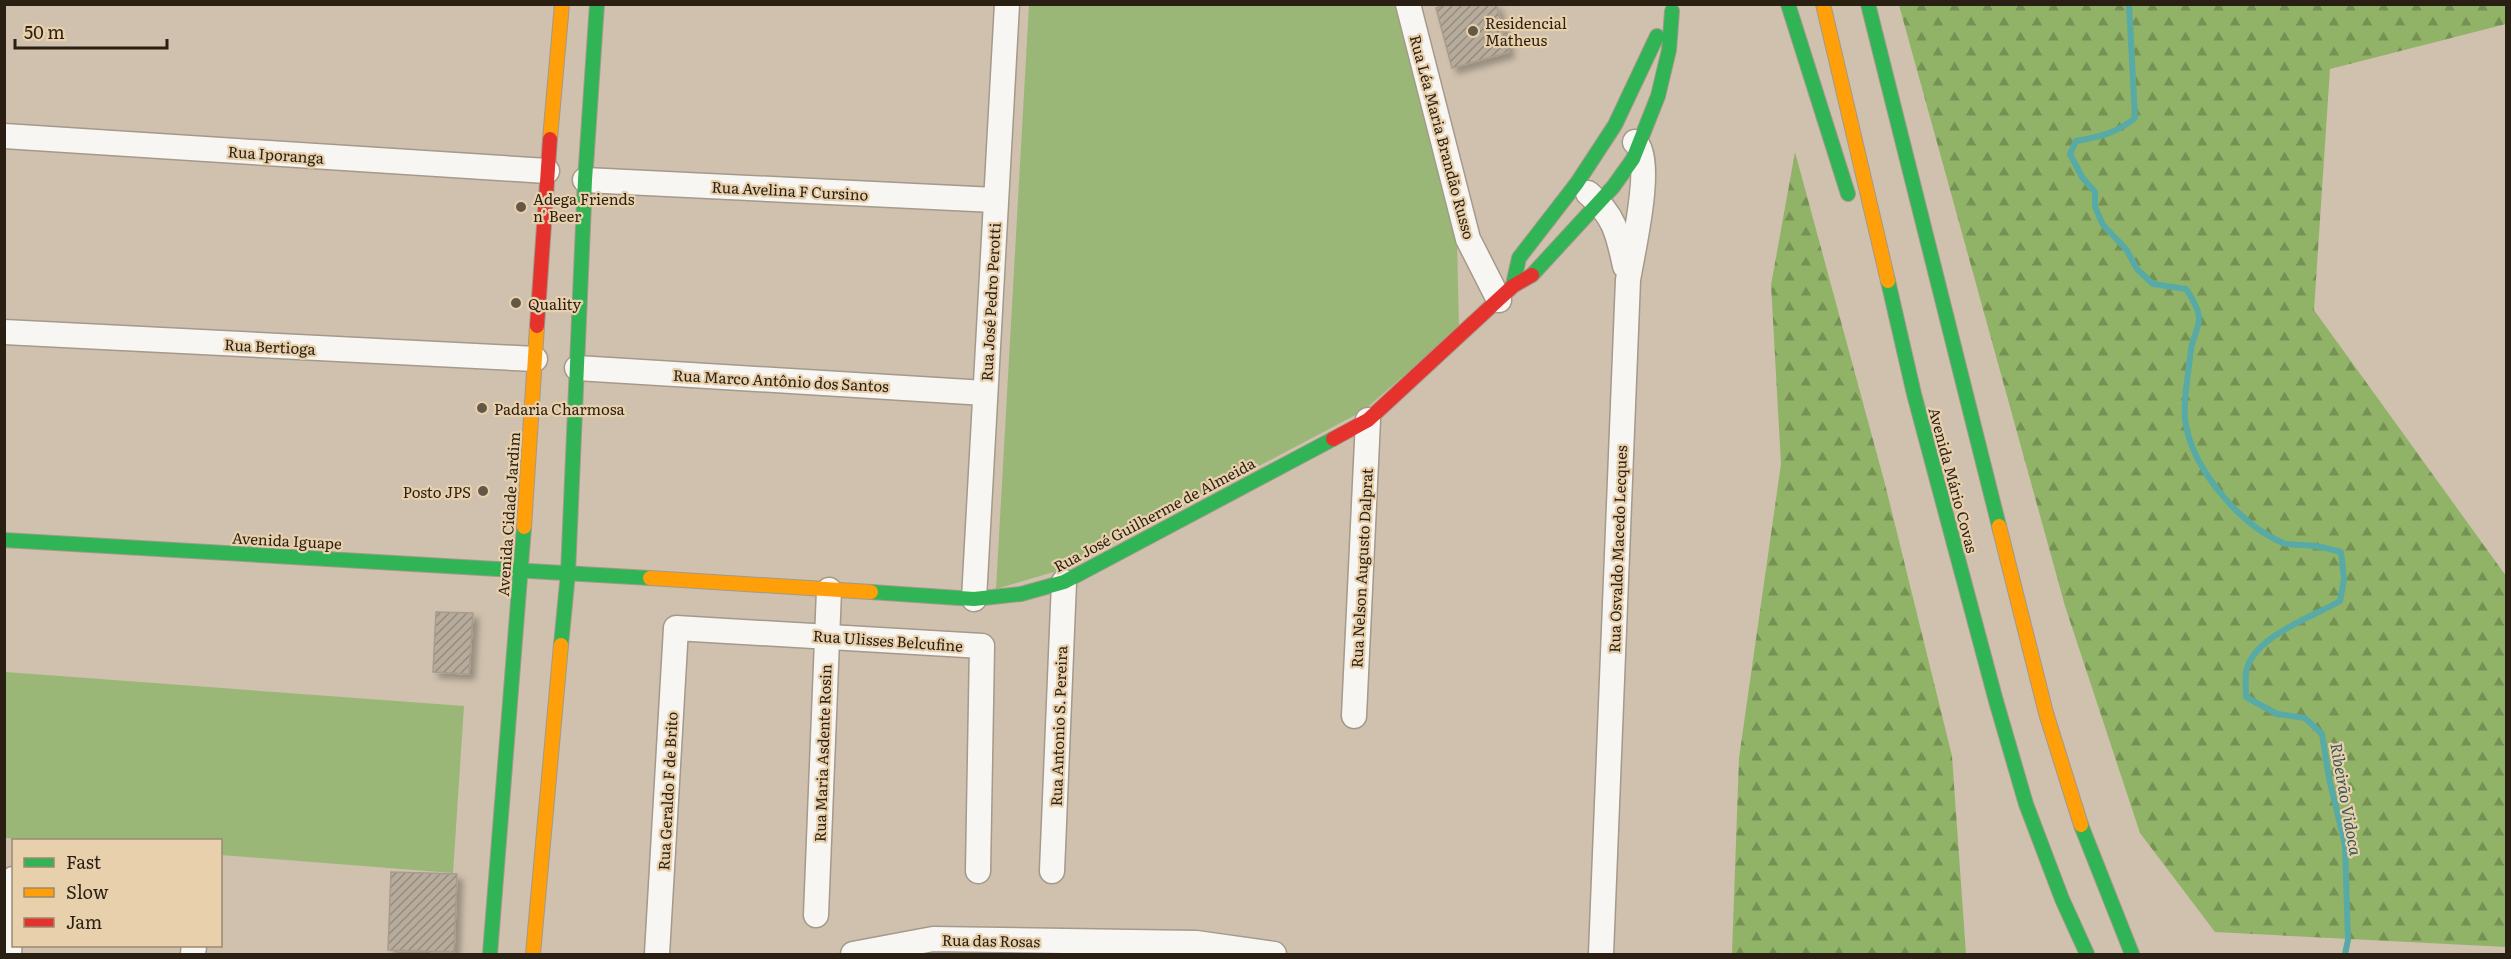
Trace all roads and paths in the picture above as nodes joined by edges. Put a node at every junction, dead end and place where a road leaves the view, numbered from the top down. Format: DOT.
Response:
graph roads {
  1 [pos="562,4"];
  2 [pos="597,4"];
  3 [pos="1007,4"];
  4 [pos="1408,4"];
  5 [pos="1788,4"];
  6 [pos="1823,4"];
  7 [pos="1868,4"];
  8 [pos="1673,8"];
  9 [pos="1615,125"];
  10 [pos="4,136"];
  11 [pos="1640,146"];
  12 [pos="547,171"];
  13 [pos="585,180"];
  14 [pos="1577,183"];
  15 [pos="995,200"];
  16 [pos="1599,202"];
  17 [pos="1853,209"];
  18 [pos="1864,242"];
  19 [pos="1628,280"];
  20 [pos="1506,293"];
  21 [pos="4,332"];
  22 [pos="535,359"];
  23 [pos="577,368"];
  24 [pos="985,393"];
  25 [pos="1914,394"];
  26 [pos="1368,420"];
  27 [pos="4,540"];
  28 [pos="521,571"];
  29 [pos="568,573"];
  30 [pos="1064,582"];
  31 [pos="829,590"];
  32 [pos="974,599"];
  33 [pos="676,628"];
  34 [pos="827,636"];
  35 [pos="1354,716"];
  36 [pos="978,871"];
  37 [pos="1052,871"];
  38 [pos="12,898"];
  39 [pos="816,915"];
  40 [pos="9,954"];
  41 [pos="490,954"];
  42 [pos="532,954"];
  43 [pos="657,954"];
  44 [pos="853,954"];
  45 [pos="1274,954"];
  46 [pos="1601,954"];
  47 [pos="2087,954"];
  48 [pos="2132,954"];
  1 -- 12 [label="main road, Avenida Cidade Jardim"];
  2 -- 13 [label="main road"];
  3 -- 15 [label="street, Rua José Pedro Perotti"];
  4 -- 20 [label="street, Rua Léa Maria Brandão Russo"];
  5 -- 17 [label="main road"];
  6 -- 25 [label="main road, Avenida Mário Covas"];
  7 -- 48 [label="main road"];
  8 -- 9 [label="main road, Rua José Guilherme de Almeida"];
  8 -- 11 [label="main road, Rua José Guilherme de Almeida"];
  9 -- 11 [label="street"];
  9 -- 14 [label="main road, Rua José Guilherme de Almeida"];
  10 -- 12 [label="street, Rua Iporanga"];
  11 -- 16 [label="main road, Rua José Guilherme de Almeida"];
  11 -- 19 [label="street, Rua Osvaldo Macedo Lecques"];
  12 -- 22 [label="main road, Avenida Cidade Jardim"];
  13 -- 15 [label="street, Rua Avelina F Cursino"];
  13 -- 23 [label="main road"];
  14 -- 16 [label="street"];
  14 -- 20 [label="main road, Rua José Guilherme de Almeida"];
  15 -- 24 [label="street, Rua José Pedro Perotti"];
  16 -- 19 [label="street"];
  16 -- 20 [label="main road, Rua José Guilherme de Almeida"];
  18 -- 25 [label="main road"];
  19 -- 46 [label="street, Rua Osvaldo Macedo Lecques"];
  20 -- 26 [label="main road, Rua José Guilherme de Almeida"];
  21 -- 22 [label="street, Rua Bertioga"];
  22 -- 28 [label="main road, Avenida Cidade Jardim"];
  23 -- 24 [label="street, Rua Marco Antônio dos Santos"];
  23 -- 29 [label="main road"];
  24 -- 32 [label="street, Rua José Pedro Perotti"];
  25 -- 47 [label="main road, Avenida Mário Covas"];
  26 -- 30 [label="main road, Rua José Guilherme de Almeida"];
  26 -- 35 [label="street, Rua Nelson Augusto Dalprat"];
  27 -- 28 [label="main road, Avenida Iguape"];
  28 -- 29 [label="main road, Avenida Iguape"];
  28 -- 41 [label="main road, Avenida Cidade Jardim"];
  29 -- 31 [label="main road, Rua José Guilherme de Almeida"];
  29 -- 42 [label="main road"];
  30 -- 32 [label="main road, Rua José Guilherme de Almeida"];
  30 -- 37 [label="street, Rua Antonio S. Pereira"];
  31 -- 32 [label="main road, Rua José Guilherme de Almeida"];
  31 -- 34 [label="street, Rua Maria Asdente Rosin"];
  33 -- 34 [label="street, Rua Ulisses Belcufine"];
  33 -- 43 [label="street, Rua Geraldo F de Brito"];
  34 -- 36 [label="street, Rua Ulisses Belcufine"];
  34 -- 39 [label="street, Rua Maria Asdente Rosin"];
  38 -- 40 [label="street"];
  44 -- 45 [label="street, Rua das Rosas"];
}
